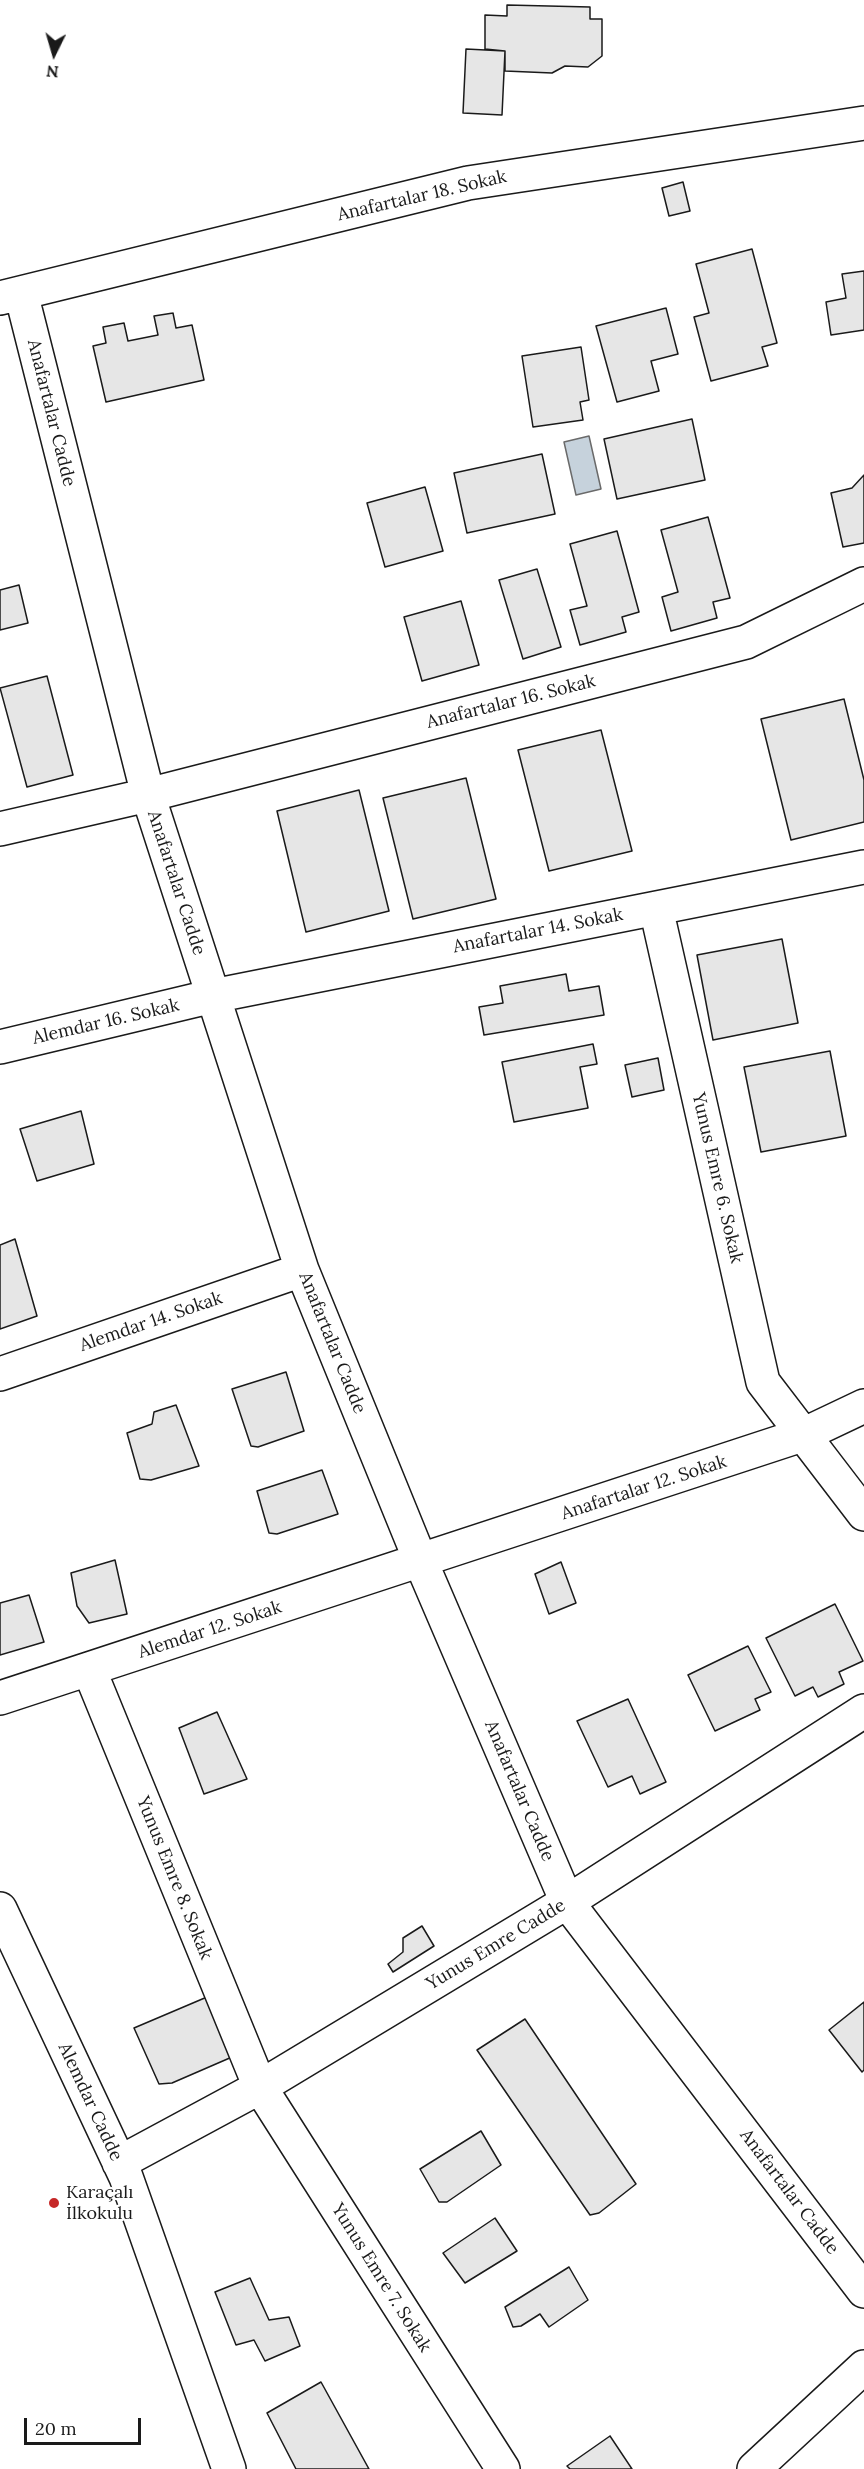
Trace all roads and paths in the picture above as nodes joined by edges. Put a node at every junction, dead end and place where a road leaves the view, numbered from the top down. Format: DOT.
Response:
graph roads {
  1 [pos="864,123"];
  2 [pos="10,295"];
  3 [pos="864,584"];
  4 [pos="148,795"];
  5 [pos="0,829"];
  6 [pos="864,867"];
  7 [pos="656,908"];
  8 [pos="213,996"];
  9 [pos="0,1047"];
  10 [pos="302,1270"];
  11 [pos="0,1374"];
  12 [pos="864,1406"];
  13 [pos="805,1434"];
  14 [pos="864,1514"];
  15 [pos="421,1562"];
  16 [pos="89,1668"];
  17 [pos="0,1698"];
  18 [pos="864,1711"];
  19 [pos="567,1902"];
  20 [pos="2,1916"];
  21 [pos="260,2087"];
  22 [pos="119,2163"];
  23 [pos="864,2291"];
  24 [pos="864,2367"];
  25 [pos="229,2469"];
  26 [pos="502,2469"];
  27 [pos="754,2469"];
  1 -- 2 [label="street, Anafartalar 18. Sokak"];
  2 -- 4 [label="street, Anafartalar Cadde"];
  3 -- 4 [label="street, Anafartalar 16. Sokak"];
  4 -- 5 [label="street, Anafartalar 16. Sokak"];
  4 -- 8 [label="street, Anafartalar Cadde"];
  6 -- 7 [label="street, Anafartalar 14. Sokak"];
  7 -- 8 [label="street, Anafartalar 14. Sokak"];
  7 -- 13 [label="street, Yunus Emre 6. Sokak"];
  8 -- 9 [label="street, Alemdar 16. Sokak"];
  8 -- 10 [label="street, Anafartalar Cadde"];
  10 -- 11 [label="street, Alemdar 14. Sokak"];
  10 -- 15 [label="street, Anafartalar Cadde"];
  12 -- 13 [label="street, Anafartalar 12. Sokak"];
  13 -- 14 [label="street, Yunus Emre 6. Sokak"];
  13 -- 15 [label="street, Anafartalar 12. Sokak"];
  15 -- 16 [label="street, Alemdar 12. Sokak"];
  15 -- 19 [label="street, Anafartalar Cadde"];
  16 -- 17 [label="street, Alemdar 12. Sokak"];
  16 -- 21 [label="street, Yunus Emre 8. Sokak"];
  18 -- 19 [label="street, Yunus Emre Cadde"];
  19 -- 21 [label="street, Yunus Emre Cadde"];
  19 -- 23 [label="street, Anafartalar Cadde"];
  20 -- 22 [label="street, Alemdar Cadde"];
  21 -- 22 [label="street, Yunus Emre Cadde"];
  21 -- 26 [label="street, Yunus Emre 7. Sokak"];
  22 -- 25 [label="street, Alemdar Cadde"];
  24 -- 27 [label="street"];
}
